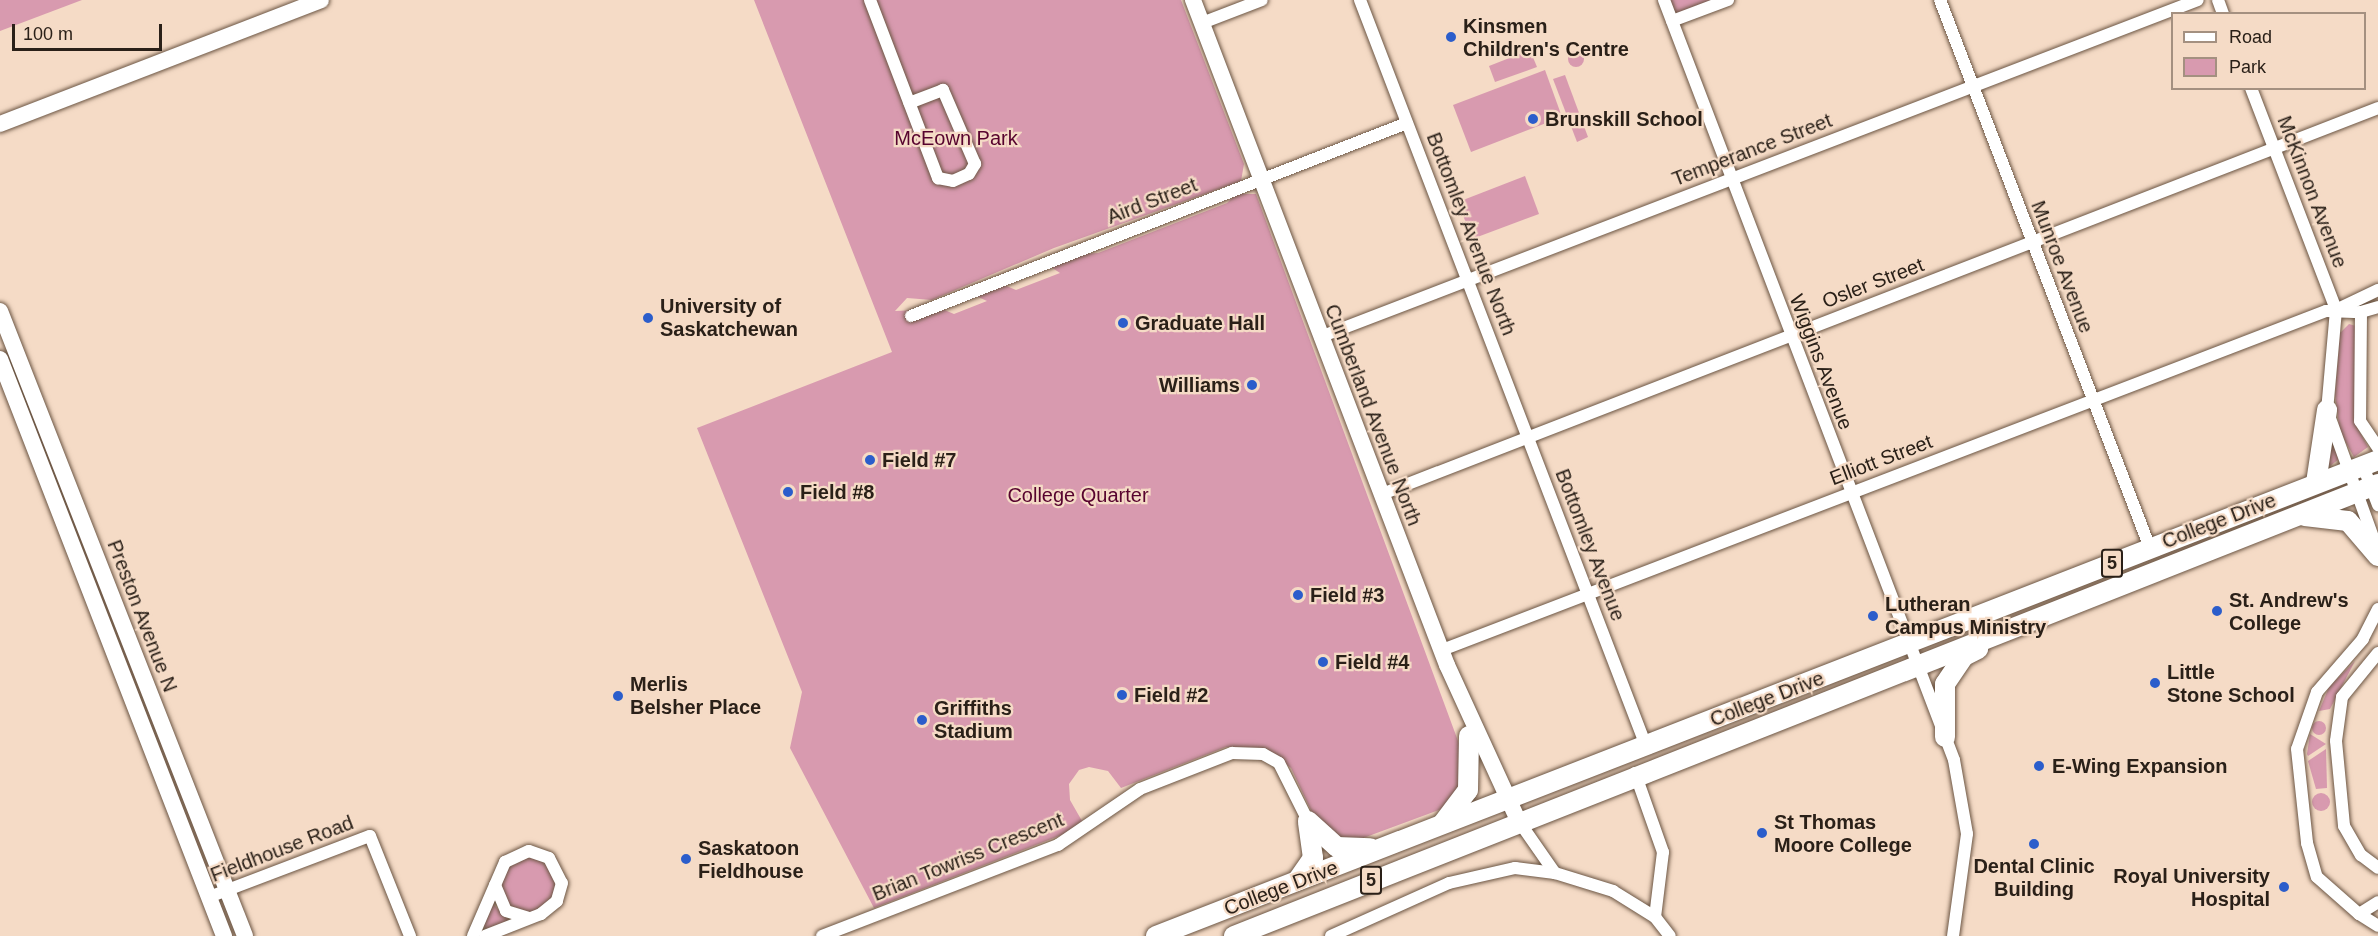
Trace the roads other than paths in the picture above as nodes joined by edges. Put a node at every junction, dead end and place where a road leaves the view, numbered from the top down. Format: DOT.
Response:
graph roads {
  1 [pos="321,0"];
  2 [pos="870,0"];
  3 [pos="1193,0"];
  4 [pos="1262,0"];
  5 [pos="1360,0"];
  6 [pos="1664,0"];
  7 [pos="1728,0"];
  8 [pos="1940,0"];
  9 [pos="2198,0"];
  10 [pos="303,3"];
  11 [pos="1672,21"];
  12 [pos="1202,23"];
  13 [pos="1972,86"];
  14 [pos="2253,90"];
  15 [pos="909,103"];
  16 [pos="2378,108"];
  17 [pos="1407,123"];
  18 [pos="0,124"];
  19 [pos="2274,148"];
  20 [pos="1731,178"];
  21 [pos="1263,180"];
  22 [pos="2032,243"];
  23 [pos="1468,280"];
  24 [pos="2378,290"];
  25 [pos="2378,307"];
  26 [pos="2336,310"];
  27 [pos="0,311"];
  28 [pos="2361,312"];
  29 [pos="911,316"];
  30 [pos="1791,336"];
  31 [pos="1320,337"];
  32 [pos="0,358"];
  33 [pos="1497,358"];
  34 [pos="2093,400"];
  35 [pos="2327,410"];
  36 [pos="1527,436"];
  37 [pos="2378,448"];
  38 [pos="2363,466"];
  39 [pos="2316,483"];
  40 [pos="2371,492"];
  41 [pos="1850,493"];
  42 [pos="1382,494"];
  43 [pos="2288,518"];
  44 [pos="2151,548"];
  45 [pos="2378,554"];
  46 [pos="1588,594"];
  47 [pos="2378,609"];
  48 [pos="2017,625"];
  49 [pos="1908,644"];
  50 [pos="2378,652"];
  51 [pos="1444,658"];
  52 [pos="1916,665"];
  53 [pos="1697,726"];
  54 [pos="1469,736"];
  55 [pos="1945,737"];
  56 [pos="1646,746"];
  57 [pos="1635,774"];
  58 [pos="1503,802"];
  59 [pos="1308,821"];
  60 [pos="1513,821"];
  61 [pos="1441,825"];
  62 [pos="1378,850"];
  63 [pos="2378,868"];
  64 [pos="1555,873"];
  65 [pos="495,881"];
  66 [pos="1296,882"];
  67 [pos="227,889"];
  68 [pos="209,897"];
  69 [pos="2372,909"];
  70 [pos="1655,917"];
  71 [pos="531,918"];
  72 [pos="2378,926"];
  73 [pos="849,931"];
  74 [pos="1662,933"];
  75 [pos="1338,935"];
  76 [pos="224,936"];
  77 [pos="245,936"];
  78 [pos="410,936"];
  79 [pos="473,936"];
  80 [pos="485,936"];
  81 [pos="822,936"];
  82 [pos="1156,936"];
  83 [pos="1234,936"];
  84 [pos="1953,936"];
  1 -- 10 [label="main road"];
  2 -- 15 [label="street"];
  3 -- 12 [label="main road, Cumberland Avenue North"];
  4 -- 12 [label="street"];
  5 -- 17 [label="street, Bottomley Avenue North"];
  6 -- 11 [label="street, Wiggins Avenue"];
  7 -- 11 [label="street"];
  8 -- 13 [label="street, Munroe Avenue"];
  9 -- 13 [label="street, Temperance Street"];
  10 -- 18 [label="main road"];
  11 -- 20 [label="street, Wiggins Avenue"];
  12 -- 21 [label="main road, Cumberland Avenue North"];
  13 -- 20 [label="street, Temperance Street"];
  13 -- 22 [label="street, Munroe Avenue"];
  14 -- 19 [label="street, McKinnon Avenue"];
  15 -- 15 [label="street"];
  16 -- 19 [label="street, Osler Street"];
  17 -- 21 [label="street, Aird Street"];
  17 -- 23 [label="street, Bottomley Avenue North"];
  19 -- 22 [label="street, Osler Street"];
  19 -- 26 [label="street, McKinnon Avenue"];
  20 -- 23 [label="street, Temperance Street"];
  20 -- 30 [label="street, Wiggins Avenue"];
  21 -- 29 [label="street, Aird Street"];
  21 -- 31 [label="main road, Cumberland Avenue North"];
  22 -- 30 [label="street, Osler Street"];
  22 -- 34 [label="street, Munroe Avenue"];
  23 -- 31 [label="street, Temperance Street"];
  23 -- 33 [label="street, Bottomley Avenue North"];
  24 -- 26 [label="street, Elliott Street"];
  25 -- 28 [label="street"];
  26 -- 28 [label="street"];
  26 -- 34 [label="street, Elliott Street"];
  26 -- 35 [label="street"];
  27 -- 67 [label="main road, Preston Avenue N"];
  28 -- 37 [label="street"];
  30 -- 36 [label="street, Osler Street"];
  30 -- 41 [label="street, Wiggins Avenue"];
  31 -- 42 [label="main road, Cumberland Avenue North"];
  32 -- 68 [label="main road, Preston Avenue N"];
  33 -- 36 [label="street, Bottomley Avenue"];
  34 -- 41 [label="street, Elliott Street"];
  34 -- 44 [label="street, Munroe Avenue"];
  35 -- 38 [label="street"];
  35 -- 39 [label="main road"];
  36 -- 42 [label="street, Osler Street"];
  36 -- 46 [label="street, Bottomley Avenue"];
  38 -- 39 [label="main road, College Drive / 5"];
  38 -- 40 [label="street"];
  39 -- 44 [label="main road, College Drive / 5"];
  40 -- 43 [label="main road, College Drive / 5"];
  40 -- 45 [label="street"];
  41 -- 46 [label="street, Elliott Street"];
  41 -- 49 [label="street, Wiggins Avenue"];
  42 -- 51 [label="main road, Cumberland Avenue North"];
  43 -- 45 [label="main road"];
  43 -- 48 [label="main road, College Drive / 5"];
  44 -- 49 [label="main road, College Drive / 5"];
  46 -- 51 [label="street, Elliott Street"];
  46 -- 56 [label="street, Bottomley Avenue"];
  47 -- 69 [label="street"];
  48 -- 52 [label="main road, College Drive / 5"];
  48 -- 55 [label="main road"];
  49 -- 52 [label="street, Wiggins Avenue"];
  49 -- 53 [label="main road, College Drive / 5"];
  50 -- 63 [label="street"];
  51 -- 54 [label="main road, Cumberland Avenue North"];
  51 -- 58 [label="main road, Cumberland Avenue North"];
  52 -- 55 [label="street, Wiggins Avenue"];
  52 -- 57 [label="main road, College Drive / 5"];
  53 -- 56 [label="main road, College Drive / 5"];
  53 -- 57 [label="main road"];
  54 -- 58 [label="main road, Cumberland Avenue North"];
  54 -- 61 [label="main road"];
  55 -- 84 [label="street, Wiggins Avenue"];
  56 -- 58 [label="main road, College Drive / 5"];
  57 -- 60 [label="main road, College Drive / 5"];
  57 -- 70 [label="street"];
  58 -- 60 [label="main road"];
  58 -- 61 [label="main road, College Drive / 5"];
  59 -- 62 [label="main road"];
  59 -- 66 [label="main road"];
  59 -- 73 [label="street, Brian Towriss Crescent"];
  60 -- 64 [label="street"];
  60 -- 83 [label="main road, College Drive / 5"];
  61 -- 62 [label="main road, College Drive / 5"];
  62 -- 66 [label="main road, College Drive / 5"];
  64 -- 70 [label="street"];
  64 -- 75 [label="street"];
  65 -- 71 [label="street"];
  65 -- 71 [label="street"];
  65 -- 79 [label="street"];
  66 -- 82 [label="main road, College Drive / 5"];
  67 -- 68 [label="street, Fieldhouse Road"];
  67 -- 77 [label="main road, Preston Avenue N"];
  67 -- 78 [label="street, Fieldhouse Road"];
  68 -- 76 [label="main road, Preston Avenue N"];
  69 -- 72 [label="street"];
  70 -- 74 [label="street"];
  71 -- 80 [label="street"];
  73 -- 81 [label="street"];
}
